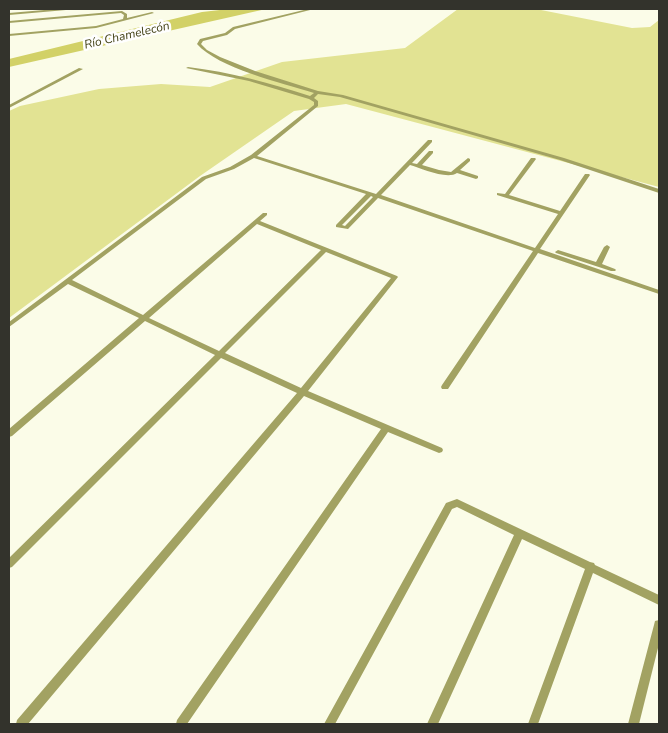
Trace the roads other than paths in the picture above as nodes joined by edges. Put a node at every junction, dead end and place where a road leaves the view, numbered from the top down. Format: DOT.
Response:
graph roads {
  1 [pos="64,9"];
  2 [pos="312,9"];
  3 [pos="36,10"];
  4 [pos="10,12"];
  5 [pos="152,13"];
  6 [pos="64,17"];
  7 [pos="125,20"];
  8 [pos="9,22"];
  9 [pos="62,30"];
  10 [pos="9,35"];
  11 [pos="188,68"];
  12 [pos="82,69"];
  13 [pos="317,92"];
  14 [pos="311,98"];
  15 [pos="9,107"];
  16 [pos="430,141"];
  17 [pos="431,152"];
  18 [pos="252,156"];
  19 [pos="533,159"];
  20 [pos="468,160"];
  21 [pos="408,163"];
  22 [pos="418,166"];
  23 [pos="456,171"];
  24 [pos="586,175"];
  25 [pos="476,177"];
  26 [pos="659,191"];
  27 [pos="370,194"];
  28 [pos="499,194"];
  29 [pos="377,196"];
  30 [pos="506,196"];
  31 [pos="560,213"];
  32 [pos="266,214"];
  33 [pos="256,222"];
  34 [pos="607,247"];
  35 [pos="538,248"];
  36 [pos="326,250"];
  37 [pos="598,265"];
  38 [pos="614,270"];
  39 [pos="68,281"];
  40 [pos="659,292"];
  41 [pos="144,318"];
  42 [pos="9,325"];
  43 [pos="221,354"];
  44 [pos="445,387"];
  45 [pos="303,391"];
  46 [pos="386,428"];
  47 [pos="9,434"];
  48 [pos="439,450"];
  49 [pos="520,533"];
  50 [pos="9,564"];
  51 [pos="591,566"];
  52 [pos="659,600"];
  53 [pos="659,625"];
  54 [pos="21,724"];
  55 [pos="181,724"];
  56 [pos="328,724"];
  57 [pos="432,724"];
  58 [pos="533,724"];
  59 [pos="633,724"];
  1 -- 3 [label="street"];
  1 -- 6 [label="street"];
  2 -- 13 [label="street"];
  3 -- 4 [label="street"];
  4 -- 8 [label="street"];
  5 -- 7 [label="street"];
  6 -- 7 [label="street"];
  6 -- 8 [label="street"];
  6 -- 9 [label="street"];
  7 -- 9 [label="street"];
  9 -- 10 [label="street"];
  11 -- 14 [label="street"];
  12 -- 15 [label="street"];
  13 -- 14 [label="street"];
  13 -- 26 [label="street"];
  14 -- 18 [label="street"];
  16 -- 21 [label="street"];
  17 -- 22 [label="street"];
  18 -- 27 [label="street"];
  18 -- 39 [label="street"];
  19 -- 30 [label="street"];
  20 -- 23 [label="street"];
  21 -- 22 [label="street"];
  21 -- 29 [label="street"];
  22 -- 23 [label="street"];
  23 -- 25 [label="street"];
  24 -- 31 [label="street"];
  27 -- 29 [label="street"];
  27 -- 29 [label="street"];
  28 -- 30 [label="street"];
  29 -- 35 [label="street"];
  30 -- 31 [label="street"];
  31 -- 35 [label="street"];
  32 -- 33 [label="street"];
  33 -- 36 [label="street"];
  33 -- 41 [label="street"];
  34 -- 37 [label="street"];
  35 -- 37 [label="street"];
  35 -- 40 [label="street"];
  35 -- 44 [label="street"];
  36 -- 43 [label="street"];
  36 -- 45 [label="street"];
  37 -- 38 [label="street"];
  39 -- 41 [label="street"];
  39 -- 42 [label="street"];
  41 -- 43 [label="street"];
  41 -- 47 [label="street"];
  43 -- 45 [label="street"];
  43 -- 50 [label="street"];
  45 -- 46 [label="street"];
  45 -- 54 [label="street"];
  46 -- 48 [label="street"];
  46 -- 55 [label="street"];
  49 -- 51 [label="street"];
  49 -- 56 [label="street"];
  49 -- 57 [label="street"];
  51 -- 52 [label="street"];
  51 -- 58 [label="street"];
  53 -- 59 [label="street"];
}
